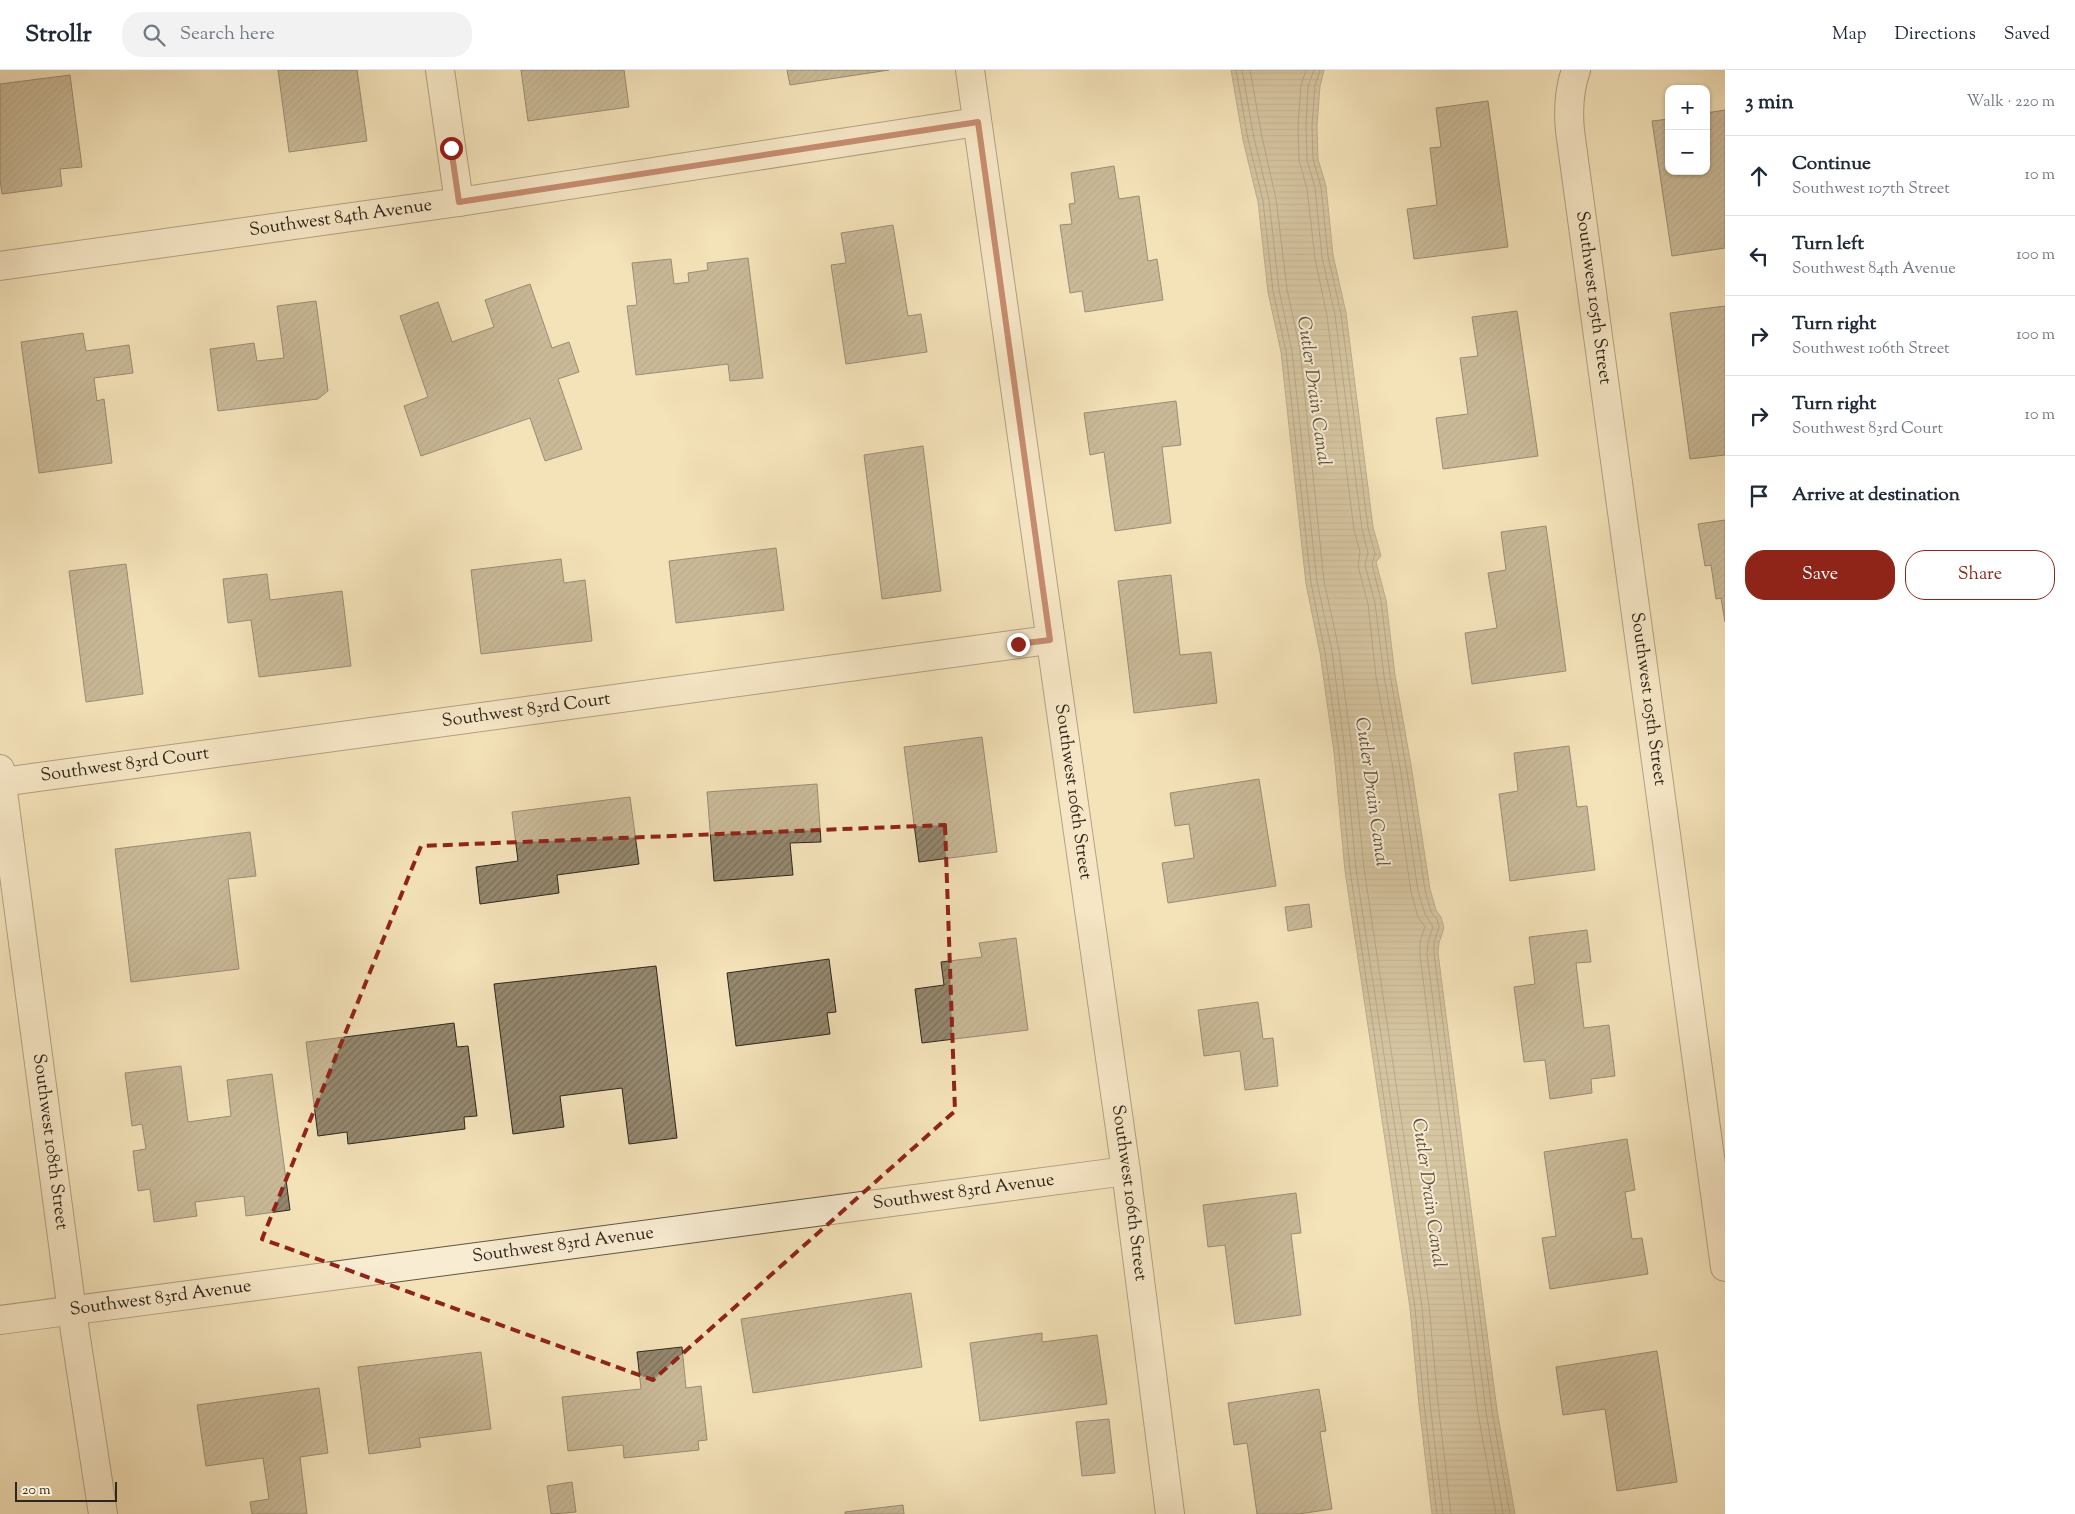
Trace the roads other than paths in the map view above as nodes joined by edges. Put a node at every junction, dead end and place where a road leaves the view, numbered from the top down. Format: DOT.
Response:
graph roads {
  1 [pos="440,70"];
  2 [pos="970,70"];
  3 [pos="1576,70"];
  4 [pos="978,122"];
  5 [pos="459,202"];
  6 [pos="0,266"];
  7 [pos="1050,640"];
  8 [pos="1,776"];
  9 [pos="1126,1171"];
  10 [pos="1725,1267"];
  11 [pos="72,1312"];
  12 [pos="0,1320"];
  13 [pos="102,1514"];
  14 [pos="1170,1514"];
  1 -- 5 [label="street"];
  2 -- 4 [label="street, Southwest 106th Street"];
  3 -- 10 [label="street, Southwest 105th Street"];
  4 -- 5 [label="street, Southwest 84th Avenue"];
  4 -- 7 [label="street, Southwest 106th Street"];
  5 -- 6 [label="street, Southwest 84th Avenue"];
  7 -- 8 [label="street, Southwest 83rd Court"];
  7 -- 9 [label="street, Southwest 106th Street"];
  8 -- 11 [label="street, Southwest 108th Street"];
  9 -- 11 [label="street, Southwest 83rd Avenue"];
  9 -- 14 [label="street, Southwest 106th Street"];
  11 -- 12 [label="street, Southwest 83rd Avenue"];
  11 -- 13 [label="street, Southwest 108th Street"];
}
